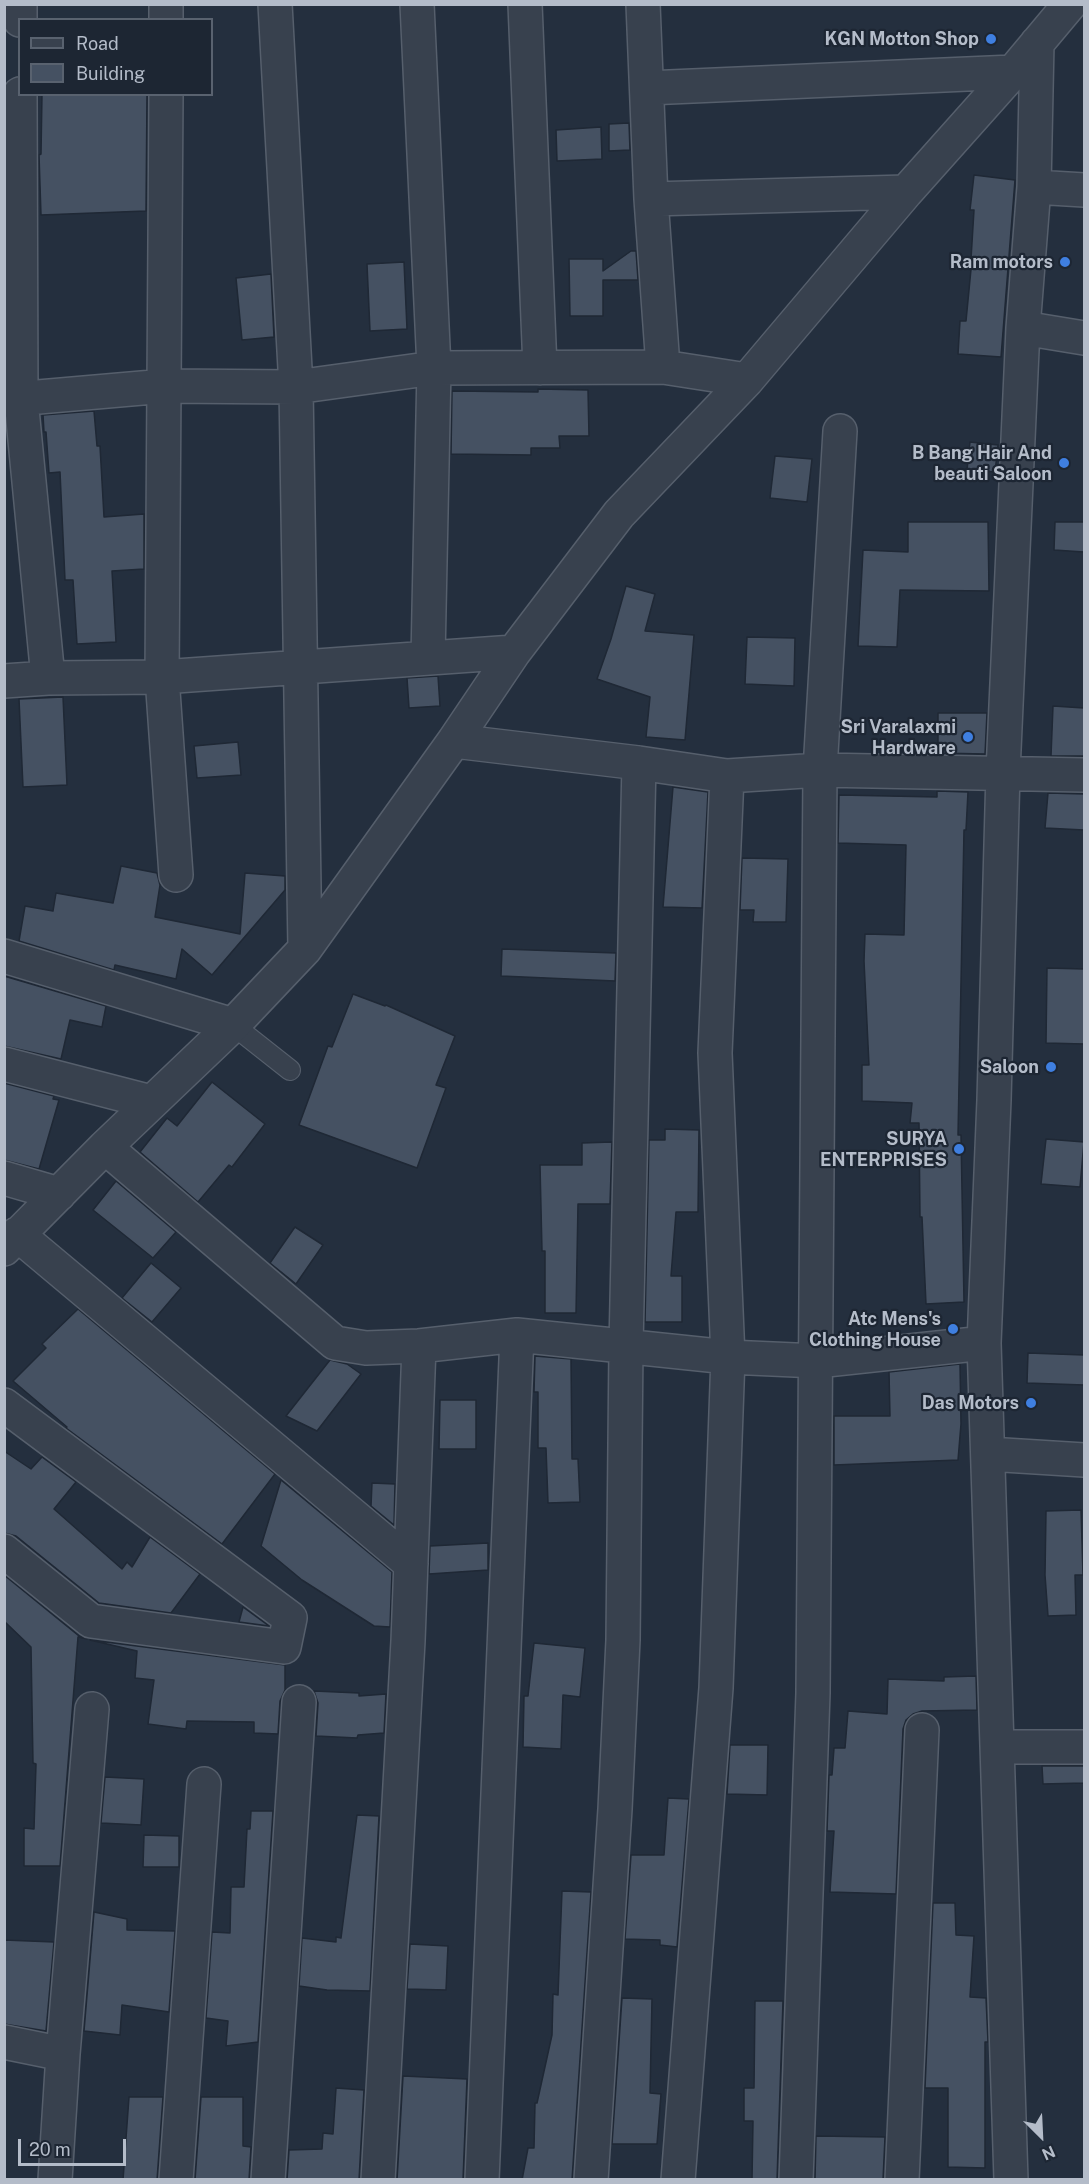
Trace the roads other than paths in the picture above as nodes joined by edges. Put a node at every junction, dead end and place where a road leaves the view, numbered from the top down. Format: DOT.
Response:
graph roads {
  1 [pos="274,4"];
  2 [pos="417,4"];
  3 [pos="525,4"];
  4 [pos="643,4"];
  5 [pos="1070,4"];
  6 [pos="1037,43"];
  7 [pos="1013,72"];
  8 [pos="647,88"];
  9 [pos="20,96"];
  10 [pos="166,96"];
  11 [pos="1034,187"];
  12 [pos="1084,190"];
  13 [pos="906,192"];
  14 [pos="651,199"];
  15 [pos="1023,328"];
  16 [pos="1084,338"];
  17 [pos="663,367"];
  18 [pos="434,368"];
  19 [pos="540,368"];
  20 [pos="747,380"];
  21 [pos="165,386"];
  22 [pos="297,387"];
  23 [pos="13,399"];
  24 [pos="840,431"];
  25 [pos="514,652"];
  26 [pos="428,658"];
  27 [pos="300,668"];
  28 [pos="162,677"];
  29 [pos="48,678"];
  30 [pos="4,681"];
  31 [pos="454,741"];
  32 [pos="639,764"];
  33 [pos="820,770"];
  34 [pos="1003,772"];
  35 [pos="1084,775"];
  36 [pos="727,776"];
  37 [pos="176,875"];
  38 [pos="305,949"];
  39 [pos="4,956"];
  40 [pos="233,1025"];
  41 [pos="4,1064"];
  42 [pos="290,1070"];
  43 [pos="151,1102"];
  44 [pos="105,1147"];
  45 [pos="4,1178"];
  46 [pos="58,1194"];
  47 [pos="11,1242"];
  48 [pos="518,1335"];
  49 [pos="984,1342"];
  50 [pos="419,1346"];
  51 [pos="626,1346"];
  52 [pos="728,1357"];
  53 [pos="817,1361"];
  54 [pos="4,1405"];
  55 [pos="988,1454"];
  56 [pos="1084,1460"];
  57 [pos="4,1551"];
  58 [pos="411,1564"];
  59 [pos="298,1702"];
  60 [pos="92,1709"];
  61 [pos="922,1730"];
  62 [pos="1084,1747"];
  63 [pos="998,1748"];
  64 [pos="204,1784"];
  65 [pos="4,2042"];
  66 [pos="63,2054"];
  67 [pos="55,2180"];
  68 [pos="176,2180"];
  69 [pos="268,2180"];
  70 [pos="378,2180"];
  71 [pos="482,2180"];
  72 [pos="591,2180"];
  73 [pos="678,2180"];
  74 [pos="796,2180"];
  75 [pos="902,2180"];
  76 [pos="1011,2180"];
  1 -- 22 [label="street"];
  2 -- 18 [label="street"];
  3 -- 19 [label="street"];
  4 -- 8 [label="street"];
  5 -- 6 [label="street"];
  6 -- 7 [label="street"];
  6 -- 11 [label="street"];
  7 -- 8 [label="street"];
  7 -- 13 [label="street"];
  8 -- 14 [label="street"];
  9 -- 23 [label="street"];
  10 -- 21 [label="street"];
  11 -- 12 [label="street"];
  11 -- 15 [label="street"];
  13 -- 14 [label="street"];
  13 -- 20 [label="street"];
  14 -- 17 [label="street"];
  15 -- 16 [label="street"];
  15 -- 34 [label="street"];
  17 -- 19 [label="street"];
  17 -- 20 [label="street"];
  18 -- 19 [label="street"];
  18 -- 22 [label="street"];
  18 -- 26 [label="street"];
  20 -- 25 [label="street"];
  21 -- 22 [label="street"];
  21 -- 23 [label="street"];
  21 -- 28 [label="street"];
  22 -- 27 [label="street"];
  23 -- 29 [label="street"];
  24 -- 33 [label="street"];
  25 -- 26 [label="street"];
  25 -- 31 [label="street"];
  26 -- 27 [label="street"];
  27 -- 28 [label="street"];
  27 -- 38 [label="street"];
  28 -- 29 [label="street"];
  28 -- 37 [label="street"];
  29 -- 30 [label="street"];
  31 -- 32 [label="street"];
  31 -- 38 [label="street"];
  32 -- 36 [label="street"];
  32 -- 51 [label="street"];
  33 -- 34 [label="street"];
  33 -- 36 [label="street"];
  33 -- 53 [label="street"];
  34 -- 35 [label="street"];
  34 -- 49 [label="street"];
  36 -- 52 [label="street"];
  38 -- 40 [label="street"];
  39 -- 40 [label="street"];
  40 -- 42 [label="lane"];
  40 -- 43 [label="street"];
  41 -- 43 [label="street"];
  43 -- 44 [label="street"];
  44 -- 46 [label="street"];
  44 -- 50 [label="street"];
  45 -- 46 [label="street"];
  46 -- 47 [label="street"];
  47 -- 58 [label="street"];
  48 -- 50 [label="street"];
  48 -- 51 [label="street"];
  48 -- 71 [label="street"];
  49 -- 53 [label="street"];
  49 -- 55 [label="street"];
  50 -- 58 [label="street"];
  51 -- 52 [label="street"];
  51 -- 72 [label="street"];
  52 -- 53 [label="street"];
  52 -- 73 [label="street"];
  53 -- 74 [label="street"];
  54 -- 57 [label="street"];
  55 -- 56 [label="street"];
  55 -- 63 [label="street"];
  58 -- 70 [label="street"];
  59 -- 69 [label="street"];
  60 -- 66 [label="street"];
  61 -- 75 [label="street"];
  62 -- 63 [label="street"];
  63 -- 76 [label="street"];
  64 -- 68 [label="street"];
  65 -- 66 [label="street"];
  66 -- 67 [label="street"];
}
